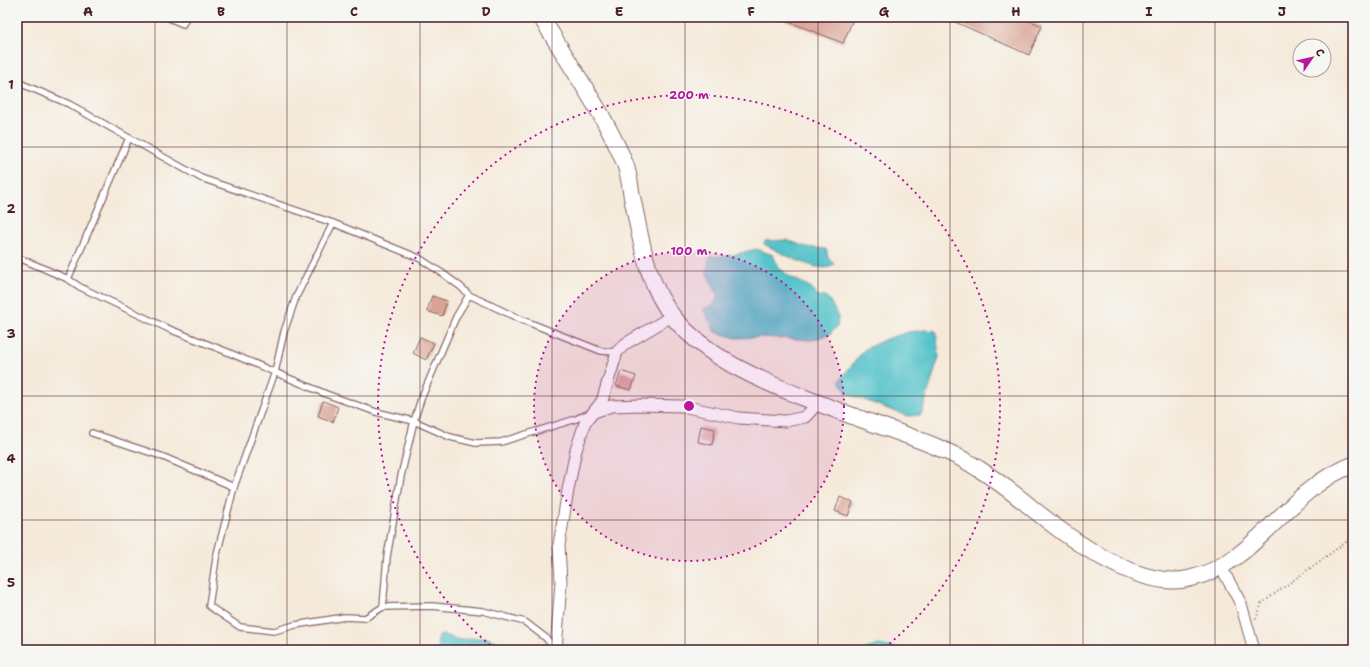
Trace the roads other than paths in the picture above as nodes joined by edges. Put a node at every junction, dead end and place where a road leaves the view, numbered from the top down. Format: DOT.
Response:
graph roads {
  1 [pos="167,17"];
  2 [pos="186,17"];
  3 [pos="541,17"];
  4 [pos="17,82"];
  5 [pos="129,138"];
  6 [pos="333,223"];
  7 [pos="17,257"];
  8 [pos="68,279"];
  9 [pos="469,295"];
  10 [pos="672,316"];
  11 [pos="617,352"];
  12 [pos="275,372"];
  13 [pos="818,403"];
  14 [pos="594,412"];
  15 [pos="414,421"];
  16 [pos="92,433"];
  17 [pos="1353,465"];
  18 [pos="234,487"];
  19 [pos="1221,567"];
  20 [pos="383,607"];
  21 [pos="555,650"];
  22 [pos="1254,650"];
  1 -- 2 [label="lane"];
  3 -- 10 [label="main road"];
  4 -- 5 [label="lane"];
  5 -- 6 [label="lane"];
  5 -- 8 [label="lane"];
  6 -- 9 [label="lane"];
  6 -- 12 [label="lane"];
  7 -- 8 [label="lane"];
  8 -- 12 [label="lane"];
  9 -- 11 [label="lane"];
  9 -- 15 [label="lane"];
  10 -- 11 [label="street"];
  10 -- 13 [label="main road"];
  11 -- 14 [label="street"];
  12 -- 15 [label="lane"];
  12 -- 18 [label="lane"];
  13 -- 14 [label="street"];
  13 -- 19 [label="main road"];
  14 -- 15 [label="lane"];
  14 -- 21 [label="street"];
  15 -- 20 [label="lane"];
  16 -- 18 [label="lane"];
  17 -- 19 [label="main road"];
  18 -- 20 [label="lane"];
  19 -- 22 [label="street"];
  20 -- 21 [label="lane"];
}
